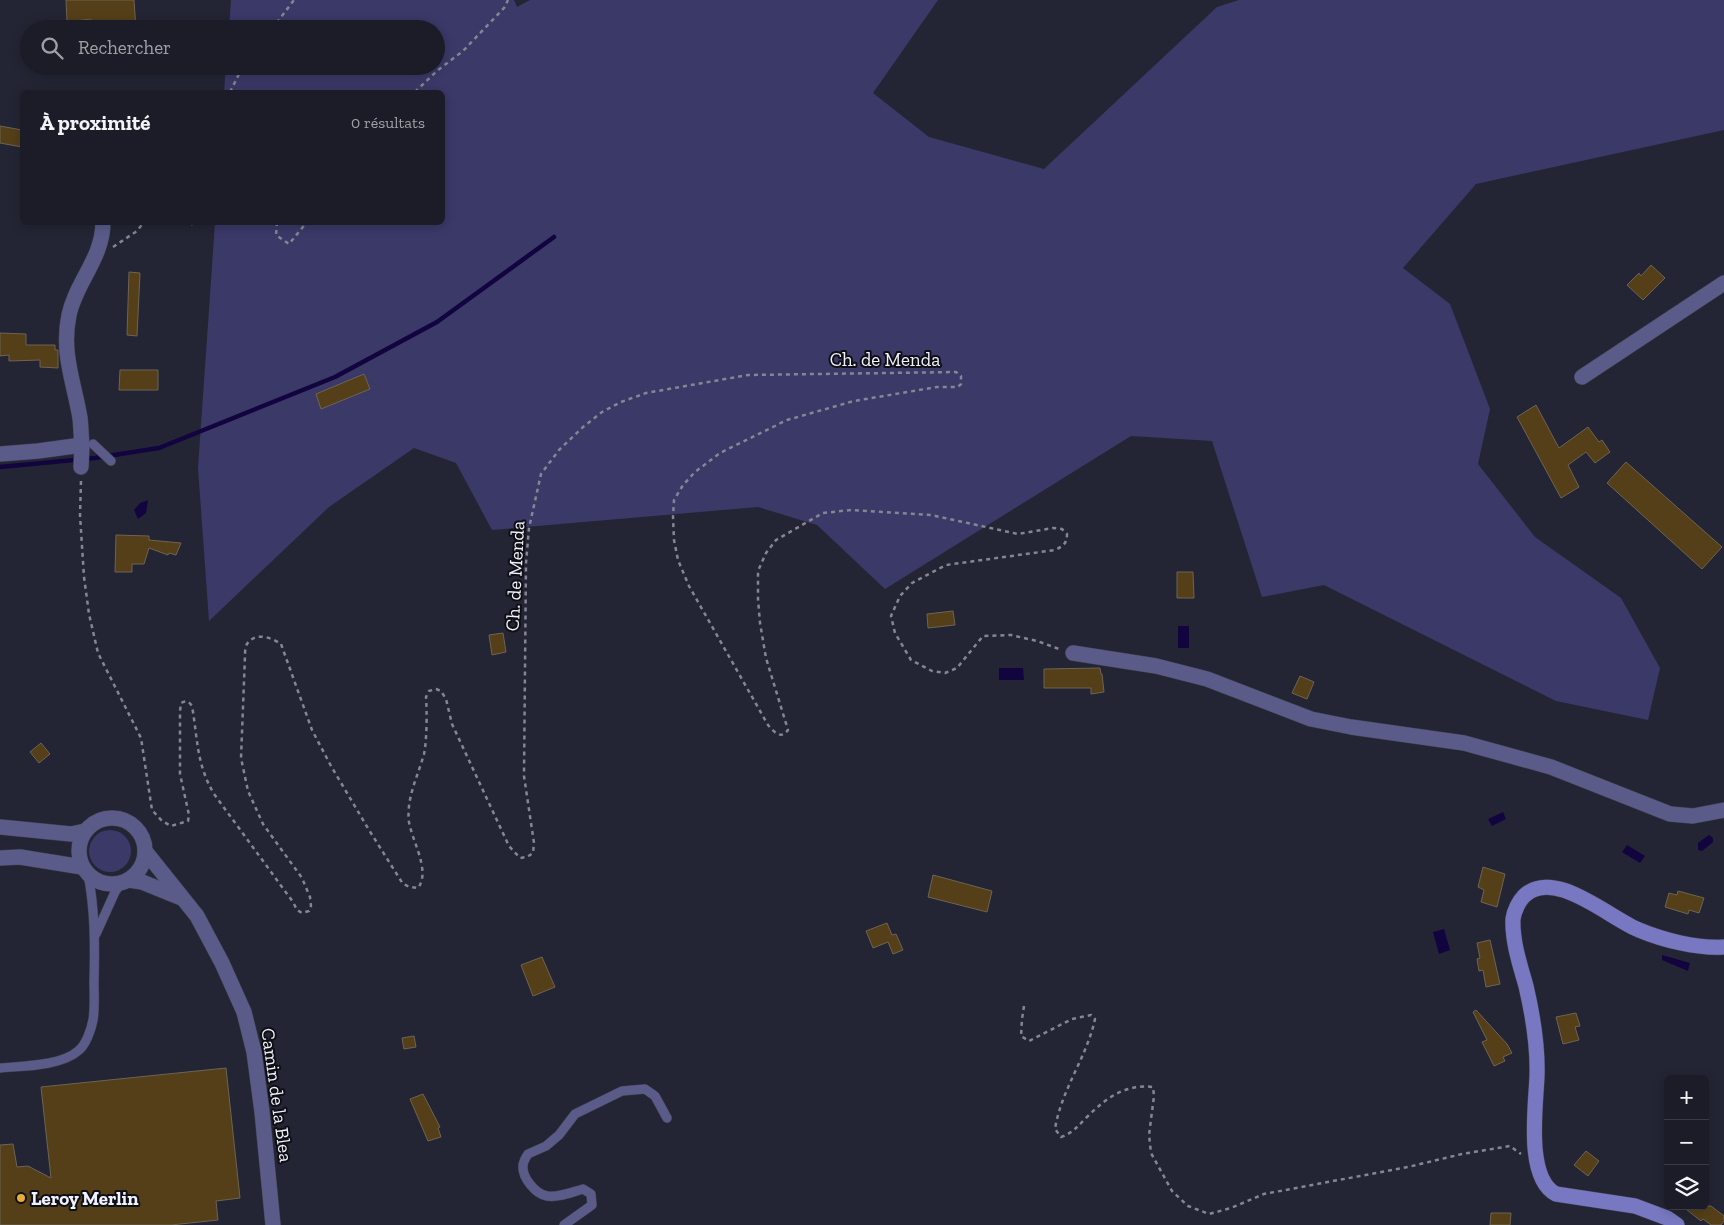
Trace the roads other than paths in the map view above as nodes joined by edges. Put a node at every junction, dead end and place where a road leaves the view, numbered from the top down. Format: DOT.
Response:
graph roads {
  1 [pos="103,225"];
  2 [pos="1724,283"];
  3 [pos="1582,377"];
  4 [pos="89,450"];
  5 [pos="0,454"];
  6 [pos="111,461"];
  7 [pos="1073,653"];
  8 [pos="1724,810"];
  9 [pos="0,827"];
  10 [pos="85,831"];
  11 [pos="146,851"];
  12 [pos="0,858"];
  13 [pos="85,870"];
  14 [pos="125,882"];
  15 [pos="181,898"];
  16 [pos="95,937"];
  17 [pos="1724,947"];
  18 [pos="0,1068"];
  19 [pos="667,1118"];
  20 [pos="273,1225"];
  21 [pos="564,1225"];
  22 [pos="1677,1225"];
  1 -- 4 [label="street"];
  2 -- 3 [label="street"];
  4 -- 5 [label="street"];
  4 -- 6 [label="lane"];
  7 -- 8 [label="street"];
  9 -- 10 [label="street"];
  10 -- 11 [label="street"];
  10 -- 13 [label="street"];
  11 -- 14 [label="street"];
  11 -- 15 [label="street, Camin de la Blea"];
  12 -- 13 [label="street"];
  13 -- 14 [label="street"];
  13 -- 16 [label="lane"];
  14 -- 15 [label="street"];
  14 -- 16 [label="lane"];
  15 -- 20 [label="street, Camin de la Blea"];
  16 -- 18 [label="lane"];
  17 -- 22 [label="street"];
  19 -- 21 [label="lane"];
}
